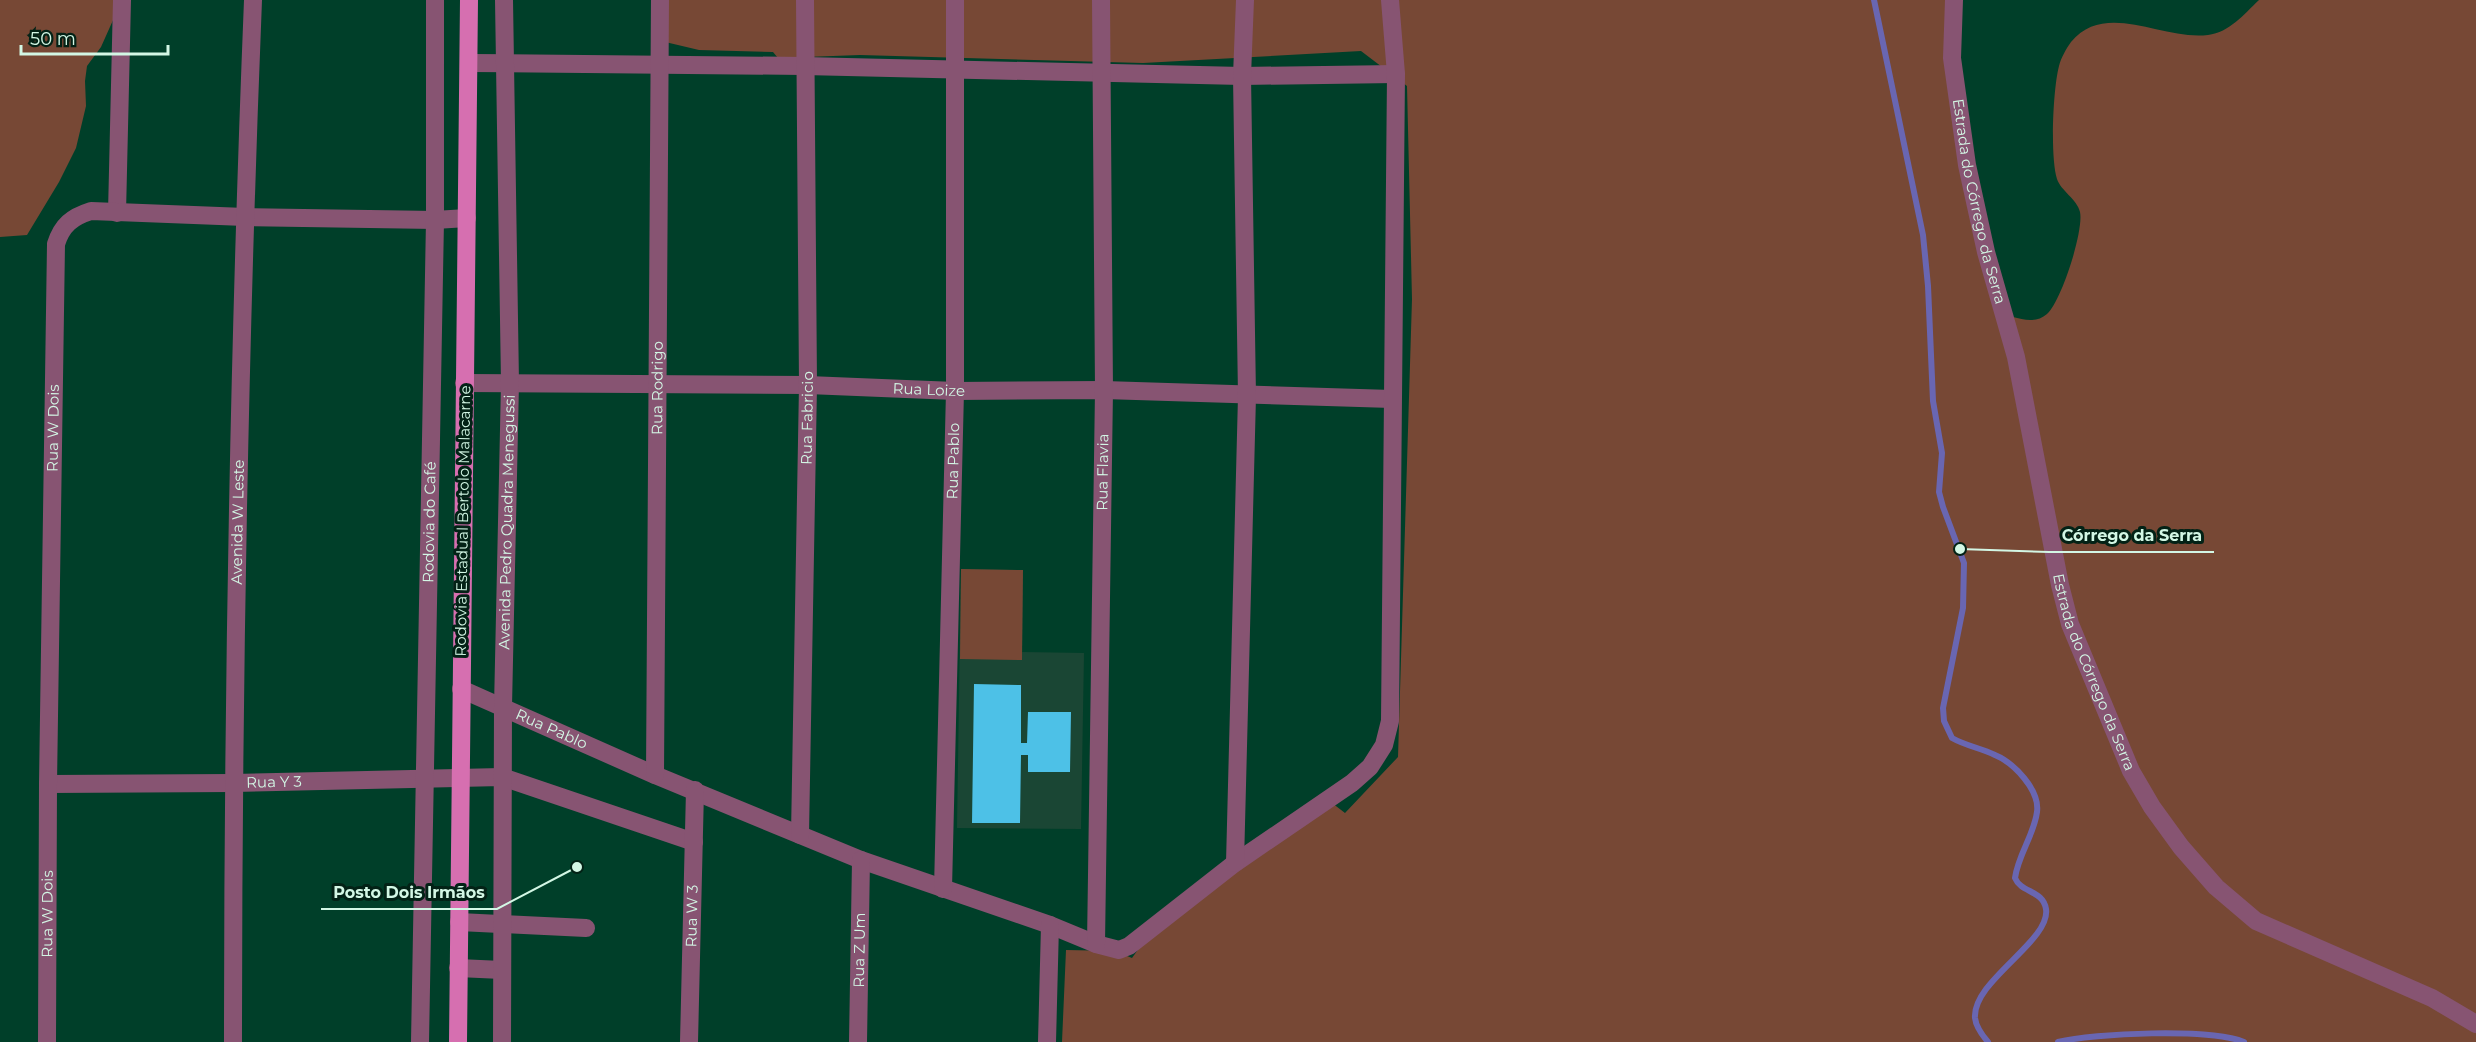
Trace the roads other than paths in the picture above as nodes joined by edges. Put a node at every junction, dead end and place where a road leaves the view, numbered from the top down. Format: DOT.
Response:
graph roads {
  1 [pos="122,0"];
  2 [pos="254,0"];
  3 [pos="435,0"];
  4 [pos="469,0"];
  5 [pos="504,0"];
  6 [pos="660,0"];
  7 [pos="805,0"];
  8 [pos="955,0"];
  9 [pos="1101,0"];
  10 [pos="1245,0"];
  11 [pos="1390,0"];
  12 [pos="1954,0"];
  13 [pos="504,62"];
  14 [pos="469,63"];
  15 [pos="658,64"];
  16 [pos="804,66"];
  17 [pos="956,70"];
  18 [pos="1100,73"];
  19 [pos="1396,74"];
  20 [pos="1242,75"];
  21 [pos="117,213"];
  22 [pos="245,217"];
  23 [pos="467,218"];
  24 [pos="435,220"];
  25 [pos="464,383"];
  26 [pos="510,383"];
  27 [pos="657,383"];
  28 [pos="808,385"];
  29 [pos="1104,390"];
  30 [pos="955,391"];
  31 [pos="1247,396"];
  32 [pos="1392,399"];
  33 [pos="461,689"];
  34 [pos="503,707"];
  35 [pos="655,775"];
  36 [pos="502,777"];
  37 [pos="425,779"];
  38 [pos="461,779"];
  39 [pos="233,783"];
  40 [pos="48,784"];
  41 [pos="695,790"];
  42 [pos="800,835"];
  43 [pos="694,842"];
  44 [pos="861,860"];
  45 [pos="1235,863"];
  46 [pos="943,889"];
  47 [pos="459,922"];
  48 [pos="503,922"];
  49 [pos="1050,925"];
  50 [pos="586,928"];
  51 [pos="1096,944"];
  52 [pos="458,968"];
  53 [pos="502,969"];
  54 [pos="2476,1024"];
  55 [pos="47,1042"];
  56 [pos="233,1042"];
  57 [pos="420,1042"];
  58 [pos="458,1042"];
  59 [pos="502,1042"];
  60 [pos="689,1042"];
  61 [pos="858,1042"];
  62 [pos="1047,1042"];
  1 -- 21 [label="street"];
  2 -- 22 [label="street, Avenida W Leste"];
  3 -- 24 [label="street, Rodovia do Café"];
  4 -- 14 [label="main road, Rodovia Estadual Bertolo Malacarne"];
  5 -- 13 [label="street, Avenida Pedro Quadra Menegussi"];
  6 -- 15 [label="street, Rua Rodrigo"];
  7 -- 16 [label="street, Rua Fabricio"];
  8 -- 17 [label="street, Rua Pablo"];
  9 -- 18 [label="street, Rua Flavia"];
  10 -- 20 [label="street"];
  11 -- 19 [label="street, Rua Pablo"];
  12 -- 54 [label="street, Estrada do Córrego da Serra"];
  13 -- 14 [label="street"];
  13 -- 15 [label="street"];
  13 -- 26 [label="street, Avenida Pedro Quadra Menegussi"];
  14 -- 23 [label="main road, Rodovia Estadual Bertolo Malacarne"];
  15 -- 16 [label="street"];
  15 -- 27 [label="street, Rua Rodrigo"];
  16 -- 17 [label="street"];
  16 -- 28 [label="street, Rua Fabricio"];
  17 -- 18 [label="street"];
  17 -- 30 [label="street, Rua Pablo"];
  18 -- 20 [label="street"];
  18 -- 29 [label="street, Rua Flavia"];
  19 -- 20 [label="street"];
  19 -- 32 [label="street, Rua Pablo"];
  20 -- 31 [label="street"];
  21 -- 22 [label="street, Rua W Dois"];
  21 -- 40 [label="street, Rua W Dois"];
  22 -- 24 [label="street, Rua W Dois"];
  22 -- 39 [label="street, Avenida W Leste"];
  23 -- 24 [label="street, Rua W Dois"];
  23 -- 25 [label="main road, Rodovia Estadual Bertolo Malacarne"];
  24 -- 37 [label="street, Rodovia do Café"];
  25 -- 26 [label="street, Rua Loize"];
  25 -- 33 [label="main road, Rodovia Estadual Bertolo Malacarne"];
  26 -- 27 [label="street, Rua Loize"];
  26 -- 34 [label="street, Avenida Pedro Quadra Menegussi"];
  27 -- 28 [label="street, Rua Loize"];
  27 -- 35 [label="street, Rua Rodrigo"];
  28 -- 30 [label="street, Rua Loize"];
  28 -- 42 [label="street, Rua Fabricio"];
  29 -- 30 [label="street, Rua Loize"];
  29 -- 31 [label="street, Rua Loize"];
  29 -- 51 [label="street, Rua Flavia"];
  30 -- 46 [label="street, Rua Pablo"];
  31 -- 32 [label="street, Rua Loize"];
  31 -- 45 [label="street"];
  32 -- 45 [label="street, Rua Pablo"];
  33 -- 34 [label="street, Rua Pablo"];
  33 -- 38 [label="main road, Rodovia Estadual Bertolo Malacarne"];
  34 -- 35 [label="street, Rua Pablo"];
  34 -- 36 [label="street, Avenida Pedro Quadra Menegussi"];
  35 -- 41 [label="street, Rua Pablo"];
  36 -- 38 [label="street, Rua Y 3"];
  36 -- 43 [label="street"];
  36 -- 48 [label="street, Avenida Pedro Quadra Menegussi"];
  37 -- 38 [label="street, Rua Y 3"];
  37 -- 39 [label="street, Rua Y 3"];
  37 -- 57 [label="street, Rodovia do Café"];
  38 -- 47 [label="main road, Rodovia Estadual Bertolo Malacarne"];
  39 -- 40 [label="street, Rua Y 3"];
  39 -- 56 [label="street, Avenida W Leste"];
  40 -- 55 [label="street, Rua W Dois"];
  41 -- 42 [label="street, Rua Pablo"];
  41 -- 43 [label="street, Rua W 3"];
  42 -- 44 [label="street, Rua Pablo"];
  43 -- 60 [label="street, Rua W 3"];
  44 -- 46 [label="street, Rua Pablo"];
  44 -- 61 [label="street, Rua Z Um"];
  45 -- 51 [label="street, Rua Pablo"];
  46 -- 49 [label="street, Rua Pablo"];
  47 -- 48 [label="street"];
  47 -- 52 [label="main road, Rodovia Estadual Bertolo Malacarne"];
  48 -- 50 [label="street"];
  48 -- 53 [label="street, Avenida Pedro Quadra Menegussi"];
  49 -- 51 [label="street, Rua Pablo"];
  49 -- 62 [label="street"];
  52 -- 53 [label="street"];
  52 -- 58 [label="main road, Rodovia Estadual Bertolo Malacarne"];
  53 -- 59 [label="street, Avenida Pedro Quadra Menegussi"];
}
